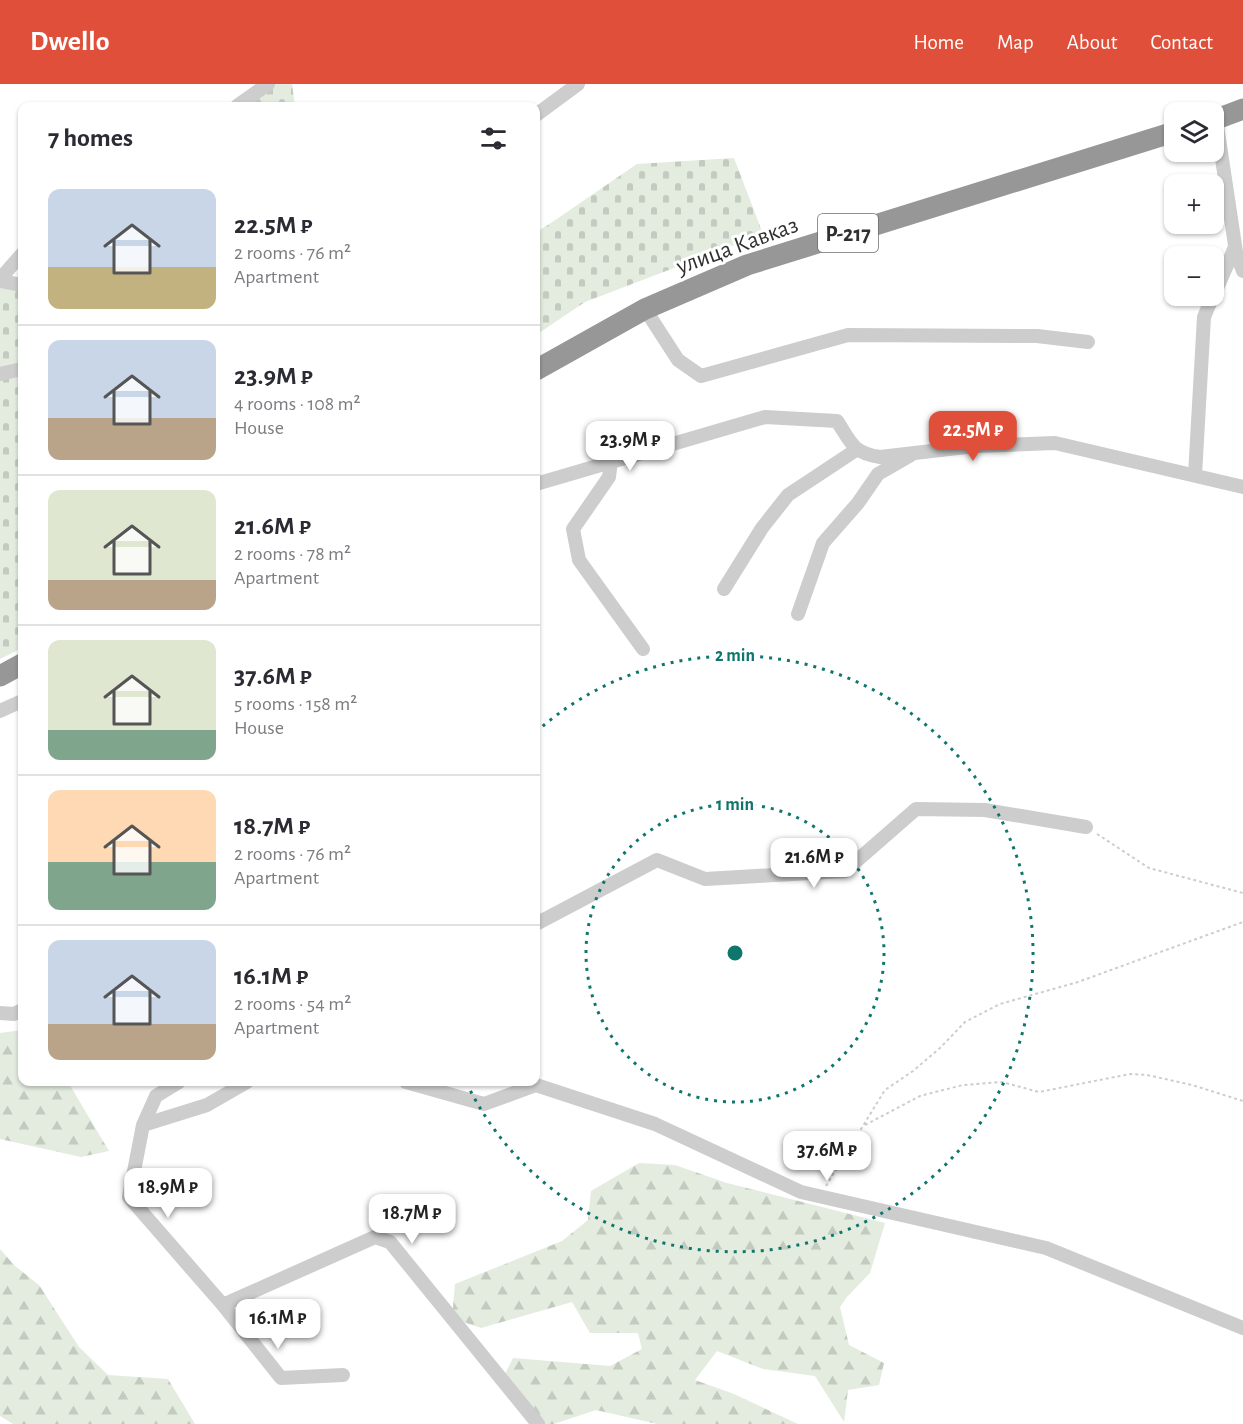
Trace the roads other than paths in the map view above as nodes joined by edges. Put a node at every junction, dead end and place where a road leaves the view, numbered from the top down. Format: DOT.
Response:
graph roads {
  1 [pos="268,84"];
  2 [pos="579,84"];
  3 [pos="243,102"];
  4 [pos="1243,110"];
  5 [pos="540,112"];
  6 [pos="1224,116"];
  7 [pos="1164,135"];
  8 [pos="1221,162"];
  9 [pos="1235,247"];
  10 [pos="18,259"];
  11 [pos="1224,271"];
  12 [pos="1243,271"];
  13 [pos="0,280"];
  14 [pos="18,284"];
  15 [pos="1208,306"];
  16 [pos="645,309"];
  17 [pos="1088,342"];
  18 [pos="540,368"];
  19 [pos="18,370"];
  20 [pos="0,374"];
  21 [pos="856,450"];
  22 [pos="916,452"];
  23 [pos="611,461"];
  24 [pos="1195,476"];
  25 [pos="540,483"];
  26 [pos="1243,487"];
  27 [pos="724,589"];
  28 [pos="798,614"];
  29 [pos="644,649"];
  30 [pos="18,666"];
  31 [pos="0,676"];
  32 [pos="18,703"];
  33 [pos="0,711"];
  34 [pos="1086,827"];
  35 [pos="540,922"];
  36 [pos="18,1012"];
  37 [pos="0,1013"];
  38 [pos="172,1086"];
  39 [pos="240,1086"];
  40 [pos="420,1086"];
  41 [pos="533,1086"];
  42 [pos="539,1086"];
  43 [pos="143,1125"];
  44 [pos="223,1305"];
  45 [pos="1243,1328"];
  46 [pos="343,1375"];
  47 [pos="538,1424"];
  1 -- 3 [label="street"];
  2 -- 5 [label="street"];
  4 -- 6 [label="highway"];
  7 -- 16 [label="highway, улица Кавказ / Р-217"];
  8 -- 9 [label="street"];
  9 -- 11 [label="street"];
  9 -- 12 [label="street"];
  10 -- 13 [label="street"];
  13 -- 14 [label="street"];
  15 -- 24 [label="street"];
  16 -- 17 [label="street"];
  16 -- 18 [label="highway, улица Кавказ / Р-217"];
  19 -- 20 [label="street"];
  21 -- 22 [label="street"];
  21 -- 23 [label="street"];
  21 -- 27 [label="street"];
  22 -- 24 [label="street"];
  22 -- 28 [label="street"];
  23 -- 25 [label="street"];
  23 -- 29 [label="street"];
  24 -- 26 [label="street"];
  30 -- 31 [label="highway"];
  32 -- 33 [label="street"];
  34 -- 35 [label="street"];
  36 -- 37 [label="street"];
  38 -- 43 [label="street"];
  39 -- 43 [label="street"];
  40 -- 41 [label="street"];
  42 -- 45 [label="street"];
  43 -- 44 [label="street"];
  44 -- 46 [label="street"];
  44 -- 47 [label="street"];
}
